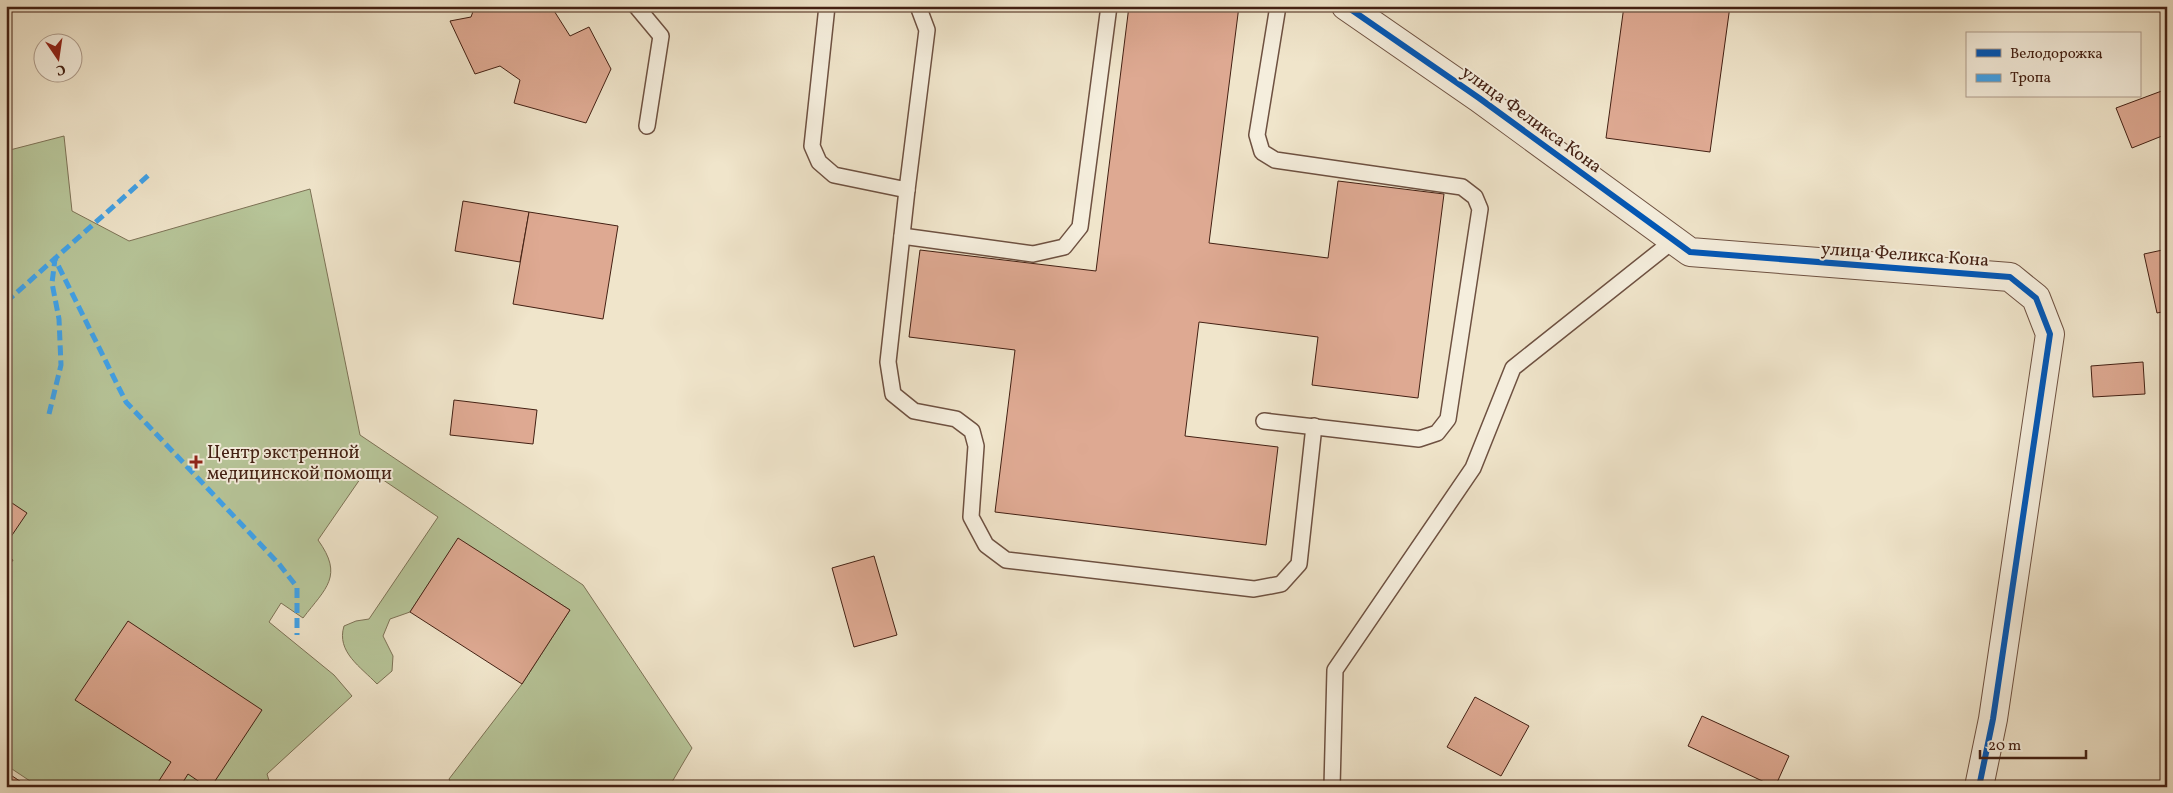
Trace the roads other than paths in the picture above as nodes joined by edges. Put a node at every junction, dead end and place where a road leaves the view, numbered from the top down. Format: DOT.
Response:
graph roads {
  1 [pos="636,6"];
  2 [pos="827,6"];
  3 [pos="918,6"];
  4 [pos="1109,6"];
  5 [pos="1278,6"];
  6 [pos="1346,6"];
  7 [pos="647,126"];
  8 [pos="907,190"];
  9 [pos="902,236"];
  10 [pos="1674,240"];
  11 [pos="1264,421"];
  12 [pos="1314,426"];
  13 [pos="1332,787"];
  14 [pos="1979,787"];
  1 -- 7 [label="lane"];
  2 -- 8 [label="lane"];
  3 -- 8 [label="lane"];
  4 -- 9 [label="lane"];
  5 -- 12 [label="lane"];
  6 -- 10 [label="street, улица Феликса Кона"];
  8 -- 9 [label="lane"];
  9 -- 12 [label="lane"];
  10 -- 13 [label="lane"];
  10 -- 14 [label="street, улица Феликса Кона"];
  11 -- 12 [label="lane"];
}
